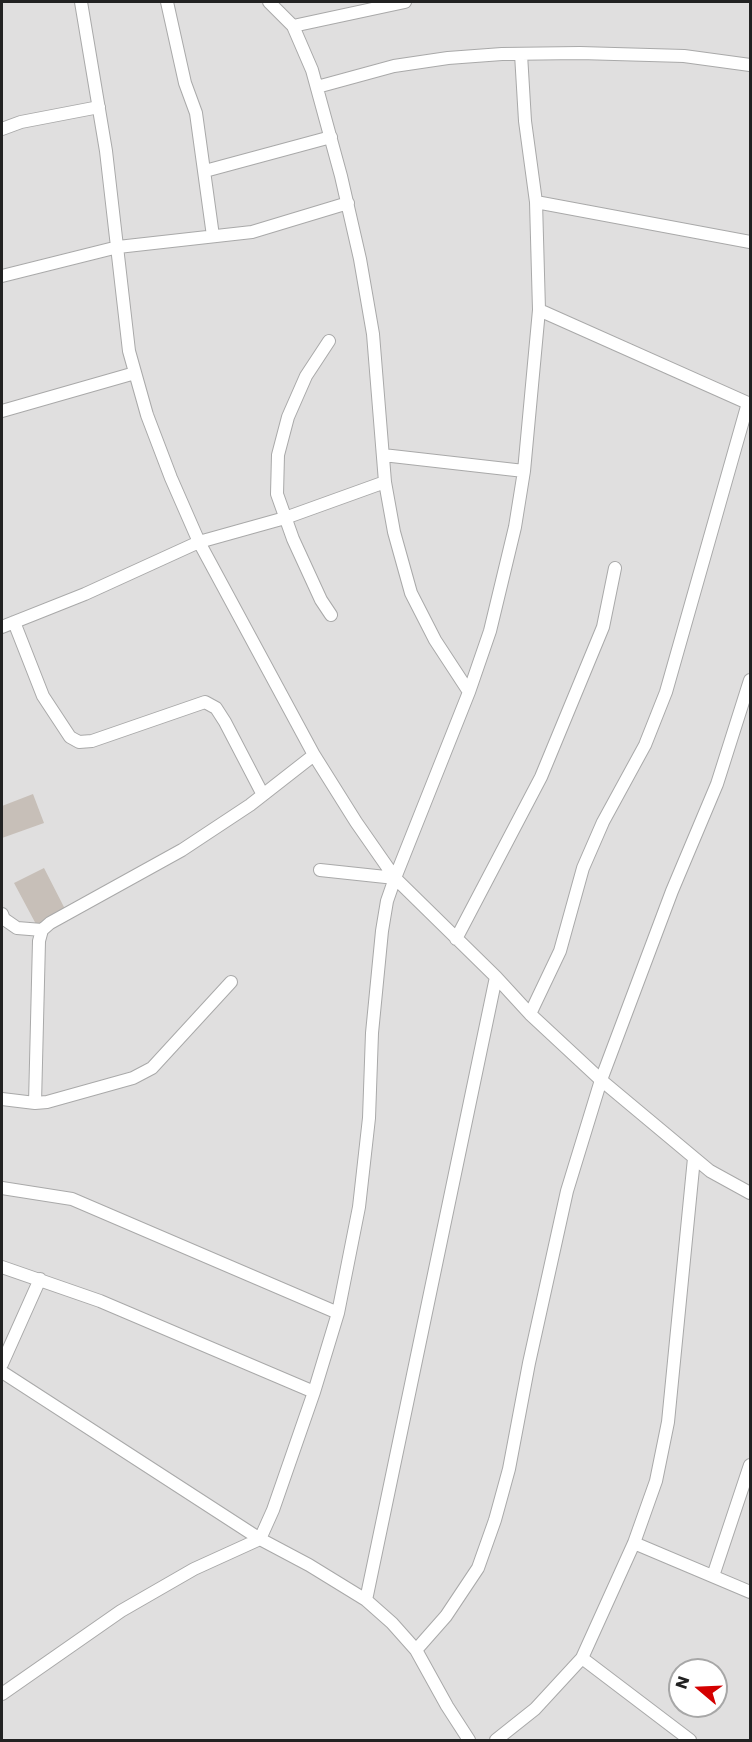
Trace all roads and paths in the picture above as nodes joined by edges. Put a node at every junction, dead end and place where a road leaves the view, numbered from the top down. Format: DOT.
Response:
graph roads {
  1 [pos="81,2"];
  2 [pos="167,2"];
  3 [pos="269,2"];
  4 [pos="405,2"];
  5 [pos="293,26"];
  6 [pos="521,54"];
  7 [pos="750,65"];
  8 [pos="317,87"];
  9 [pos="99,107"];
  10 [pos="2,129"];
  11 [pos="331,137"];
  12 [pos="205,171"];
  13 [pos="536,202"];
  14 [pos="348,203"];
  15 [pos="213,237"];
  16 [pos="750,242"];
  17 [pos="118,247"];
  18 [pos="2,276"];
  19 [pos="539,310"];
  20 [pos="329,341"];
  21 [pos="135,373"];
  22 [pos="749,403"];
  23 [pos="2,411"];
  24 [pos="382,455"];
  25 [pos="524,471"];
  26 [pos="385,482"];
  27 [pos="285,518"];
  28 [pos="200,542"];
  29 [pos="615,568"];
  30 [pos="331,615"];
  31 [pos="14,622"];
  32 [pos="2,627"];
  33 [pos="750,680"];
  34 [pos="469,692"];
  35 [pos="314,755"];
  36 [pos="263,795"];
  37 [pos="320,870"];
  38 [pos="395,878"];
  39 [pos="2,914"];
  40 [pos="42,930"];
  41 [pos="456,939"];
  42 [pos="496,977"];
  43 [pos="231,982"];
  44 [pos="530,1014"];
  45 [pos="601,1080"];
  46 [pos="2,1099"];
  47 [pos="35,1103"];
  48 [pos="694,1158"];
  49 [pos="2,1188"];
  50 [pos="750,1193"];
  51 [pos="2,1267"];
  52 [pos="40,1279"];
  53 [pos="338,1313"];
  54 [pos="2,1365"];
  55 [pos="2,1372"];
  56 [pos="314,1392"];
  57 [pos="750,1465"];
  58 [pos="260,1539"];
  59 [pos="634,1543"];
  60 [pos="713,1576"];
  61 [pos="750,1592"];
  62 [pos="366,1600"];
  63 [pos="416,1650"];
  64 [pos="582,1658"];
  65 [pos="2,1694"];
  66 [pos="469,1740"];
  67 [pos="496,1740"];
  68 [pos="690,1740"];
  1 -- 9 [label="street"];
  2 -- 12 [label="street"];
  3 -- 5 [label="street"];
  4 -- 5 [label="street"];
  5 -- 8 [label="street"];
  6 -- 7 [label="street"];
  6 -- 8 [label="street"];
  6 -- 13 [label="street"];
  8 -- 11 [label="street"];
  9 -- 10 [label="street"];
  9 -- 17 [label="street"];
  11 -- 12 [label="street"];
  11 -- 14 [label="street"];
  12 -- 15 [label="street"];
  13 -- 16 [label="street"];
  13 -- 19 [label="street"];
  14 -- 15 [label="street"];
  14 -- 24 [label="street"];
  15 -- 17 [label="street"];
  17 -- 18 [label="street"];
  17 -- 21 [label="street"];
  19 -- 22 [label="street"];
  19 -- 25 [label="street"];
  20 -- 27 [label="street"];
  21 -- 23 [label="street"];
  21 -- 28 [label="street"];
  22 -- 44 [label="street"];
  24 -- 25 [label="street"];
  24 -- 26 [label="street"];
  25 -- 34 [label="street"];
  26 -- 27 [label="street"];
  26 -- 34 [label="street"];
  27 -- 28 [label="street"];
  27 -- 30 [label="street"];
  28 -- 31 [label="street"];
  28 -- 35 [label="street"];
  29 -- 41 [label="street"];
  31 -- 32 [label="street"];
  31 -- 36 [label="street"];
  33 -- 45 [label="street"];
  34 -- 38 [label="street"];
  35 -- 36 [label="street"];
  35 -- 38 [label="street"];
  36 -- 40 [label="street"];
  37 -- 38 [label="street"];
  38 -- 41 [label="street"];
  38 -- 53 [label="street"];
  39 -- 40 [label="street"];
  40 -- 47 [label="street"];
  41 -- 42 [label="street"];
  42 -- 44 [label="street"];
  42 -- 62 [label="street"];
  43 -- 47 [label="street"];
  44 -- 45 [label="street"];
  45 -- 48 [label="street"];
  45 -- 63 [label="street"];
  46 -- 47 [label="street"];
  48 -- 50 [label="street"];
  48 -- 59 [label="street"];
  49 -- 53 [label="street"];
  51 -- 52 [label="street"];
  52 -- 54 [label="street"];
  52 -- 56 [label="street"];
  53 -- 56 [label="street"];
  55 -- 58 [label="street"];
  56 -- 58 [label="street"];
  57 -- 60 [label="street"];
  58 -- 62 [label="street"];
  58 -- 65 [label="street"];
  59 -- 60 [label="street"];
  59 -- 64 [label="street"];
  60 -- 61 [label="street"];
  62 -- 63 [label="street"];
  63 -- 66 [label="street"];
  64 -- 67 [label="street"];
  64 -- 68 [label="street"];
}
